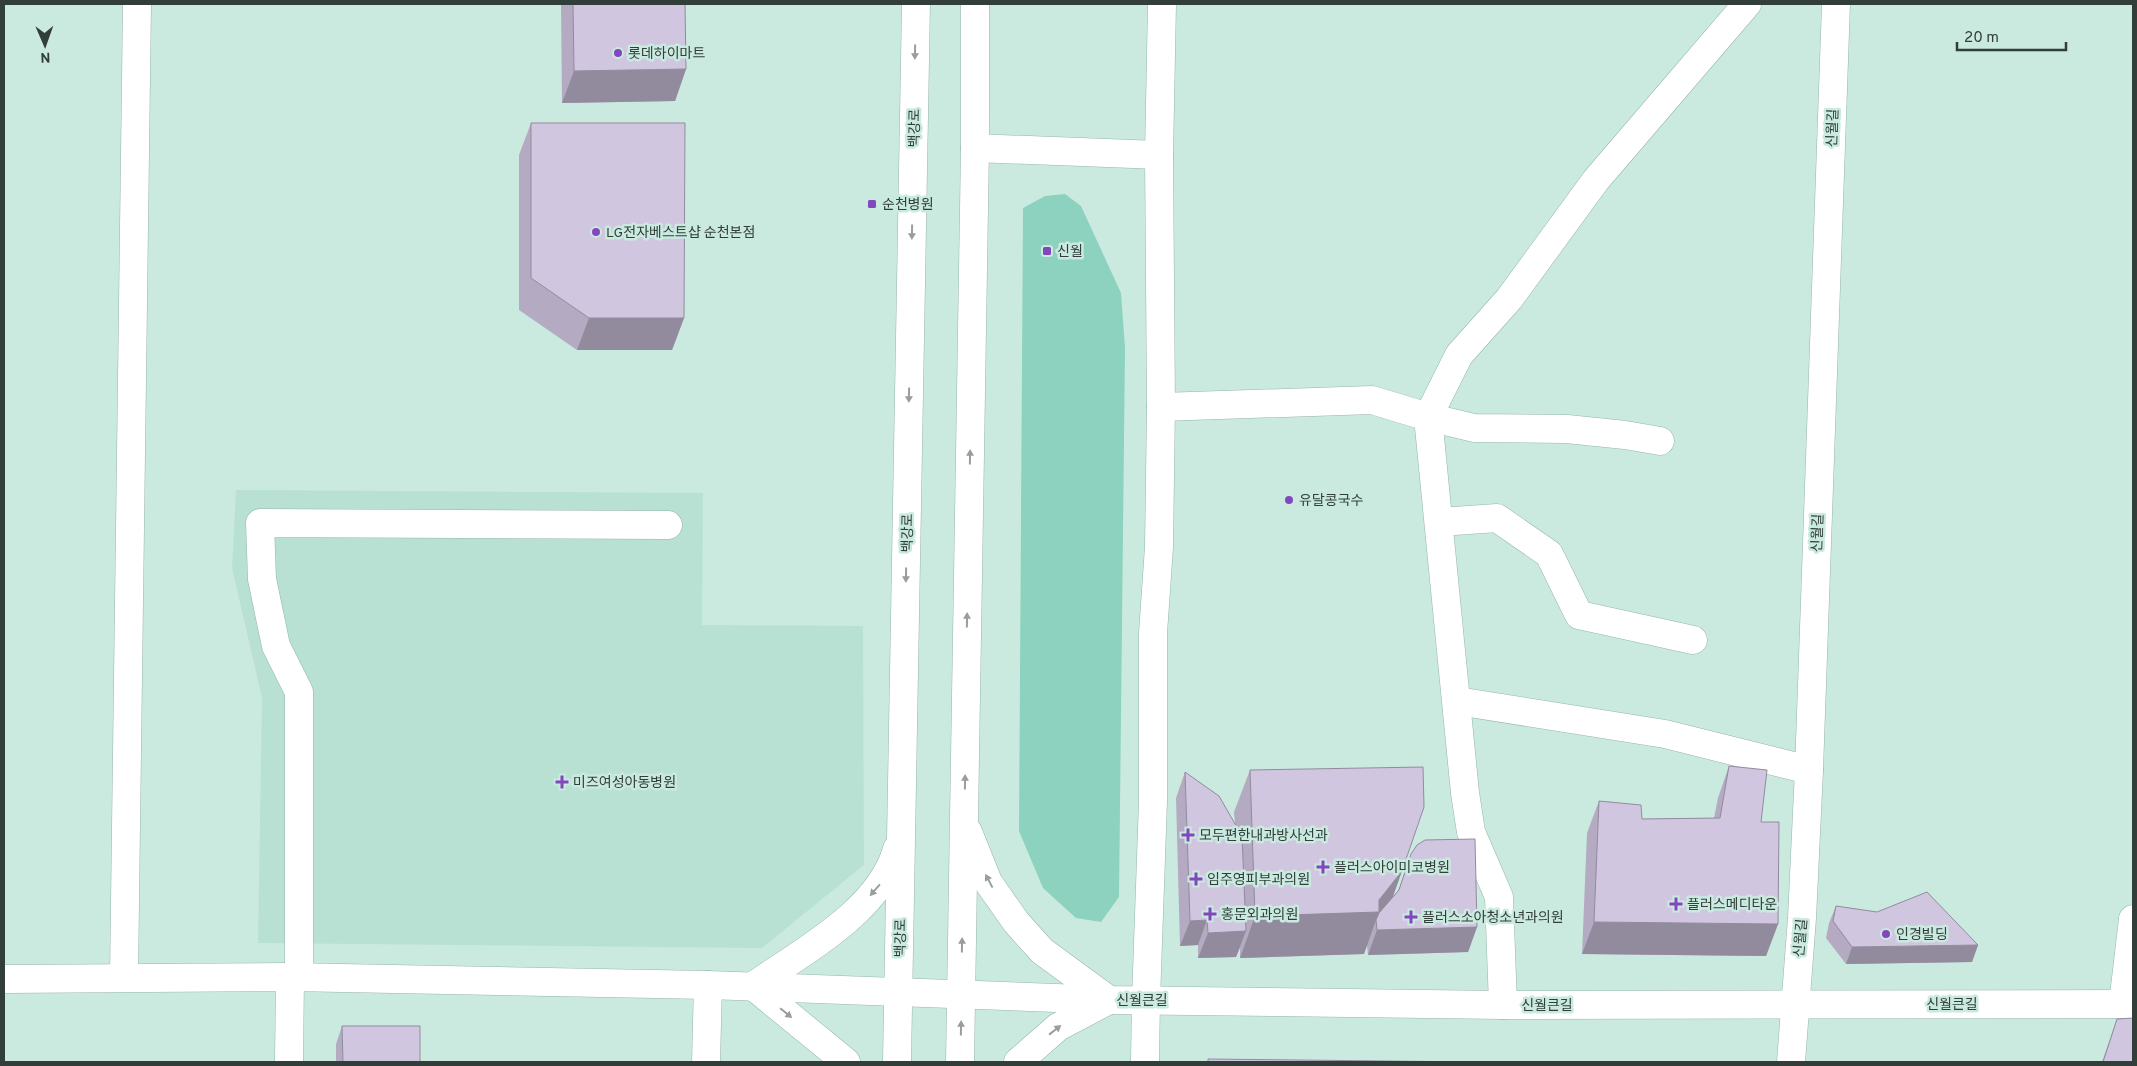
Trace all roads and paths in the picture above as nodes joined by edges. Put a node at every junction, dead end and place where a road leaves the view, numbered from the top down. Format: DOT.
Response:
graph roads {
  1 [pos="137,4"];
  2 [pos="916,4"];
  3 [pos="975,4"];
  4 [pos="1162,4"];
  5 [pos="1747,4"];
  6 [pos="1836,4"];
  7 [pos="975,148"];
  8 [pos="1159,154"];
  9 [pos="1161,407"];
  10 [pos="1428,417"];
  11 [pos="1660,441"];
  12 [pos="1440,522"];
  13 [pos="668,525"];
  14 [pos="1693,640"];
  15 [pos="1456,701"];
  16 [pos="1809,770"];
  17 [pos="964,821"];
  18 [pos="902,831"];
  19 [pos="2133,919"];
  20 [pos="124,977"];
  21 [pos="295,977"];
  22 [pos="4,979"];
  23 [pos="708,985"];
  24 [pos="753,986"];
  25 [pos="899,991"];
  26 [pos="962,993"];
  27 [pos="1109,1000"];
  28 [pos="1146,1000"];
  29 [pos="1794,1004"];
  30 [pos="2128,1004"];
  31 [pos="1503,1005"];
  32 [pos="289,1062"];
  33 [pos="706,1062"];
  34 [pos="846,1062"];
  35 [pos="897,1062"];
  36 [pos="960,1062"];
  37 [pos="1018,1062"];
  38 [pos="1146,1062"];
  39 [pos="1791,1062"];
  1 -- 20 [label="street"];
  2 -- 18 [label="street, 백강로, one-way"];
  3 -- 7 [label="street"];
  4 -- 8 [label="street"];
  5 -- 10 [label="street"];
  6 -- 16 [label="street, 신월길"];
  7 -- 8 [label="street"];
  17 -- 7 [label="street, one-way"];
  8 -- 9 [label="street"];
  9 -- 10 [label="street"];
  9 -- 28 [label="street"];
  10 -- 11 [label="street"];
  10 -- 12 [label="street"];
  12 -- 14 [label="street"];
  12 -- 15 [label="street"];
  13 -- 21 [label="street"];
  15 -- 16 [label="street"];
  15 -- 31 [label="street"];
  16 -- 29 [label="street, 신월길"];
  26 -- 17 [label="street, one-way"];
  27 -- 17 [label="street, one-way"];
  18 -- 24 [label="street, one-way"];
  18 -- 25 [label="street, 백강로"];
  19 -- 30 [label="street"];
  20 -- 21 [label="street, 신월큰길"];
  20 -- 22 [label="street, 신월큰길"];
  21 -- 23 [label="street, 신월큰길"];
  21 -- 32 [label="street"];
  23 -- 24 [label="street, 신월큰길"];
  23 -- 33 [label="street"];
  24 -- 25 [label="street, 신월큰길"];
  24 -- 34 [label="street, one-way"];
  25 -- 26 [label="street, 신월큰길"];
  25 -- 35 [label="street, 백강로"];
  26 -- 27 [label="street, 신월큰길"];
  36 -- 26 [label="street, one-way"];
  27 -- 28 [label="street, 신월큰길"];
  37 -- 27 [label="street, one-way"];
  28 -- 31 [label="street, 신월큰길"];
  28 -- 38 [label="street"];
  29 -- 30 [label="street, 신월큰길"];
  29 -- 31 [label="street, 신월큰길"];
  29 -- 39 [label="street, 신월길"];
}
